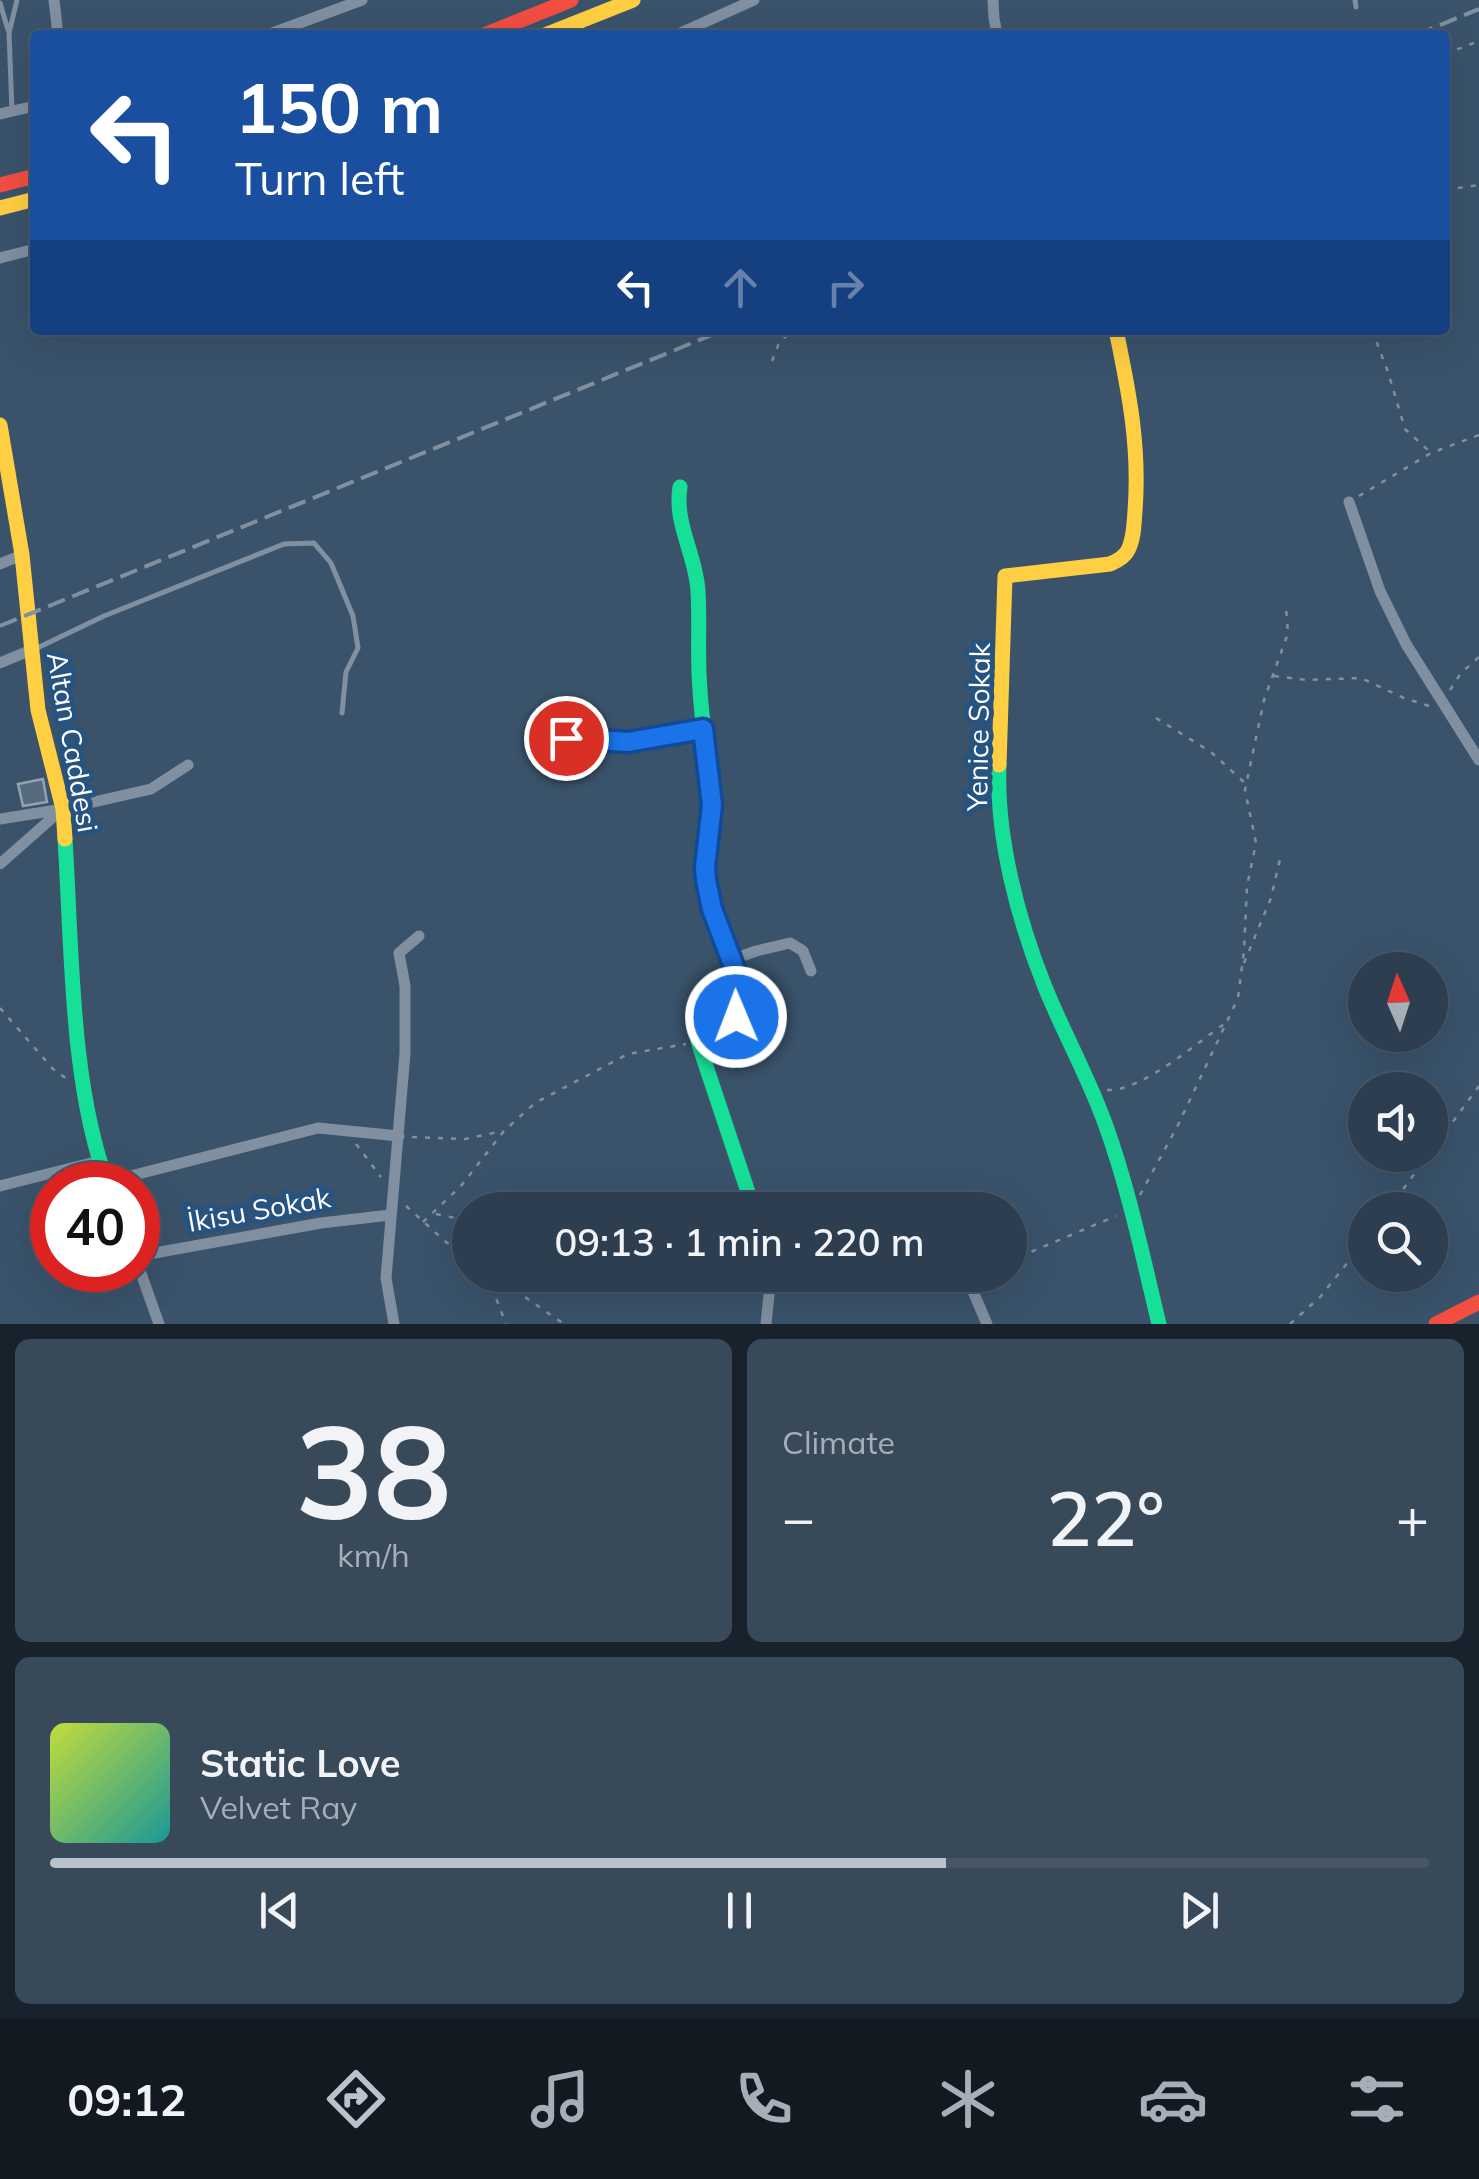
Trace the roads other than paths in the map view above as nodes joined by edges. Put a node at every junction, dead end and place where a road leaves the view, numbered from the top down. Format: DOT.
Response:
graph roads {
  1 [pos="17,0"];
  2 [pos="54,0"];
  3 [pos="362,0"];
  4 [pos="571,0"];
  5 [pos="633,0"];
  6 [pos="754,0"];
  7 [pos="994,0"];
  8 [pos="0,3"];
  9 [pos="57,30"];
  10 [pos="281,30"];
  11 [pos="496,30"];
  12 [pos="558,30"];
  13 [pos="687,30"];
  14 [pos="997,30"];
  15 [pos="9,33"];
  16 [pos="6,113"];
  17 [pos="30,177"];
  18 [pos="0,185"];
  19 [pos="30,200"];
  20 [pos="0,208"];
  21 [pos="30,250"];
  22 [pos="0,258"];
  23 [pos="1117,335"];
  24 [pos="0,425"];
  25 [pos="680,487"];
  26 [pos="1349,502"];
  27 [pos="22,554"];
  28 [pos="0,564"];
  29 [pos="32,650"];
  30 [pos="0,663"];
  31 [pos="342,713"];
  32 [pos="703,729"];
  33 [pos="566,738"];
  34 [pos="1479,760"];
  35 [pos="188,765"];
  36 [pos="63,809"];
  37 [pos="0,820"];
  38 [pos="0,864"];
  39 [pos="418,936"];
  40 [pos="731,960"];
  41 [pos="811,972"];
  42 [pos="399,1136"];
  43 [pos="99,1161"];
  44 [pos="160,1170"];
  45 [pos="0,1186"];
  46 [pos="748,1192"];
  47 [pos="390,1215"];
  48 [pos="160,1252"];
  49 [pos="148,1292"];
  50 [pos="768,1292"];
  51 [pos="973,1292"];
  52 [pos="1479,1302"];
  53 [pos="159,1324"];
  54 [pos="394,1324"];
  55 [pos="766,1324"];
  56 [pos="987,1324"];
  57 [pos="1159,1324"];
  58 [pos="1436,1324"];
  1 -- 15 [label="lane"];
  2 -- 9 [label="street"];
  3 -- 10 [label="street"];
  4 -- 11 [label="main road"];
  5 -- 12 [label="main road"];
  6 -- 13 [label="street"];
  7 -- 14 [label="street"];
  8 -- 15 [label="lane"];
  15 -- 16 [label="lane"];
  17 -- 18 [label="main road"];
  19 -- 20 [label="main road"];
  21 -- 22 [label="street"];
  23 -- 57 [label="main road, Yenice Sokak"];
  24 -- 27 [label="main road, Altan Caddesi"];
  25 -- 32 [label="main road"];
  26 -- 34 [label="street"];
  27 -- 28 [label="street"];
  27 -- 29 [label="main road, Altan Caddesi"];
  29 -- 30 [label="street"];
  29 -- 31 [label="lane"];
  29 -- 36 [label="main road, Altan Caddesi"];
  32 -- 33 [label="street"];
  32 -- 40 [label="main road"];
  35 -- 36 [label="street"];
  36 -- 37 [label="street"];
  36 -- 38 [label="street"];
  36 -- 43 [label="main road, Altan Caddesi"];
  39 -- 42 [label="street"];
  40 -- 41 [label="street"];
  40 -- 46 [label="main road"];
  42 -- 44 [label="street"];
  42 -- 47 [label="street"];
  43 -- 45 [label="street"];
  47 -- 48 [label="street, İkisu Sokak"];
  47 -- 54 [label="street"];
  49 -- 53 [label="street"];
  50 -- 55 [label="street"];
  51 -- 56 [label="street"];
  52 -- 58 [label="main road"];
}
